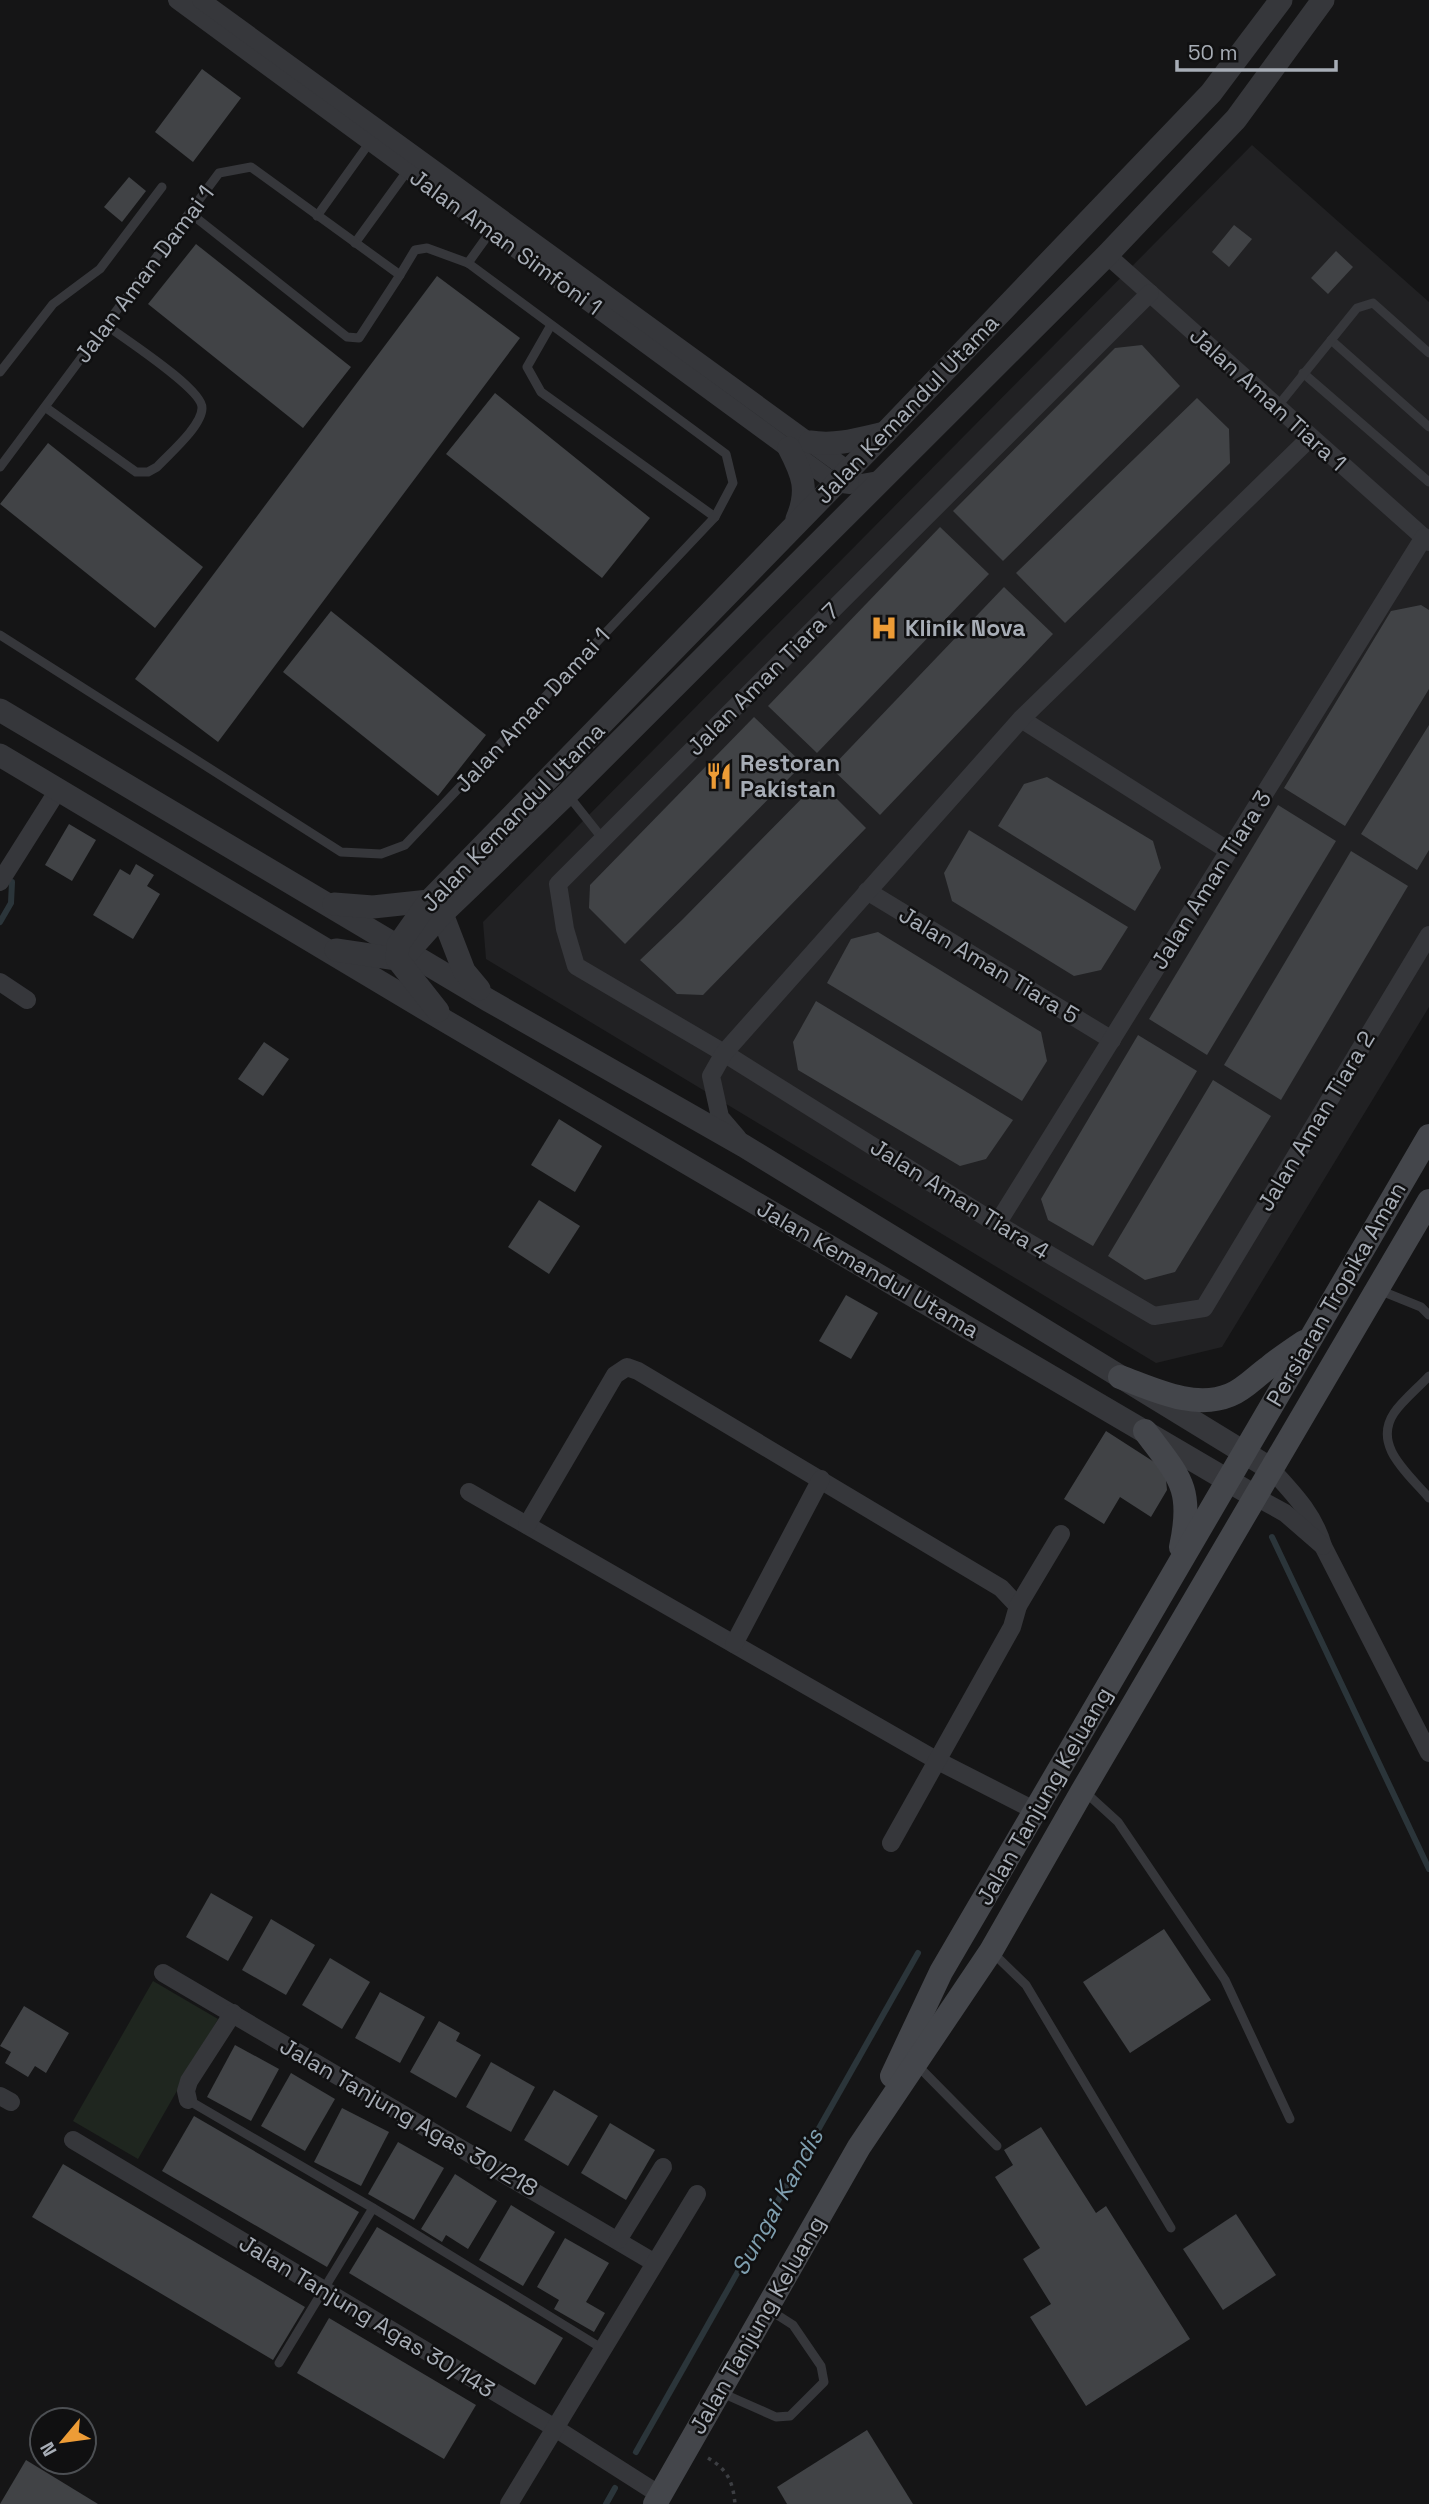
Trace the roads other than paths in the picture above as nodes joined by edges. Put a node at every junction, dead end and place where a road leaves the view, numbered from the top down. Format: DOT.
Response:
graph roads {
  1 [pos="177,0"];
  2 [pos="201,0"];
  3 [pos="1281,0"];
  4 [pos="1323,0"];
  5 [pos="370,142"];
  6 [pos="408,170"];
  7 [pos="162,187"];
  8 [pos="190,213"];
  9 [pos="317,216"];
  10 [pos="491,231"];
  11 [pos="355,243"];
  12 [pos="1107,255"];
  13 [pos="468,263"];
  14 [pos="400,275"];
  15 [pos="1150,293"];
  16 [pos="106,325"];
  17 [pos="551,325"];
  18 [pos="1331,341"];
  19 [pos="1429,354"];
  20 [pos="0,372"];
  21 [pos="1303,373"];
  22 [pos="45,407"];
  23 [pos="1277,407"];
  24 [pos="1429,427"];
  25 [pos="885,433"];
  26 [pos="1311,437"];
  27 [pos="800,445"];
  28 [pos="0,467"];
  29 [pos="844,479"];
  30 [pos="884,479"];
  31 [pos="1429,482"];
  32 [pos="715,517"];
  33 [pos="842,519"];
  34 [pos="794,525"];
  35 [pos="1426,540"];
  36 [pos="0,635"];
  37 [pos="0,710"];
  38 [pos="1021,719"];
  39 [pos="0,755"];
  40 [pos="58,790"];
  41 [pos="567,794"];
  42 [pos="602,838"];
  43 [pos="1229,851"];
  44 [pos="0,882"];
  45 [pos="867,891"];
  46 [pos="327,904"];
  47 [pos="435,908"];
  48 [pos="1429,934"];
  49 [pos="324,948"];
  50 [pos="401,952"];
  51 [pos="0,982"];
  52 [pos="27,1000"];
  53 [pos="488,1000"];
  54 [pos="447,1022"];
  55 [pos="1112,1040"];
  56 [pos="724,1053"];
  57 [pos="1429,1136"];
  58 [pos="744,1146"];
  59 [pos="1429,1201"];
  60 [pos="998,1224"];
  61 [pos="1377,1289"];
  62 [pos="1204,1308"];
  63 [pos="1429,1315"];
  64 [pos="1310,1338"];
  65 [pos="1429,1376"];
  66 [pos="1120,1377"];
  67 [pos="1145,1431"];
  68 [pos="1243,1452"];
  69 [pos="1271,1469"];
  70 [pos="821,1479"];
  71 [pos="1227,1480"];
  72 [pos="469,1492"];
  73 [pos="1256,1497"];
  74 [pos="1429,1497"];
  75 [pos="527,1525"];
  76 [pos="1061,1534"];
  77 [pos="1323,1546"];
  78 [pos="1176,1568"];
  79 [pos="1018,1606"];
  80 [pos="734,1644"];
  81 [pos="1429,1753"];
  82 [pos="936,1760"];
  83 [pos="1083,1790"];
  84 [pos="1036,1811"];
  85 [pos="891,1843"];
  86 [pos="991,1951"];
  87 [pos="163,1973"];
  88 [pos="233,2013"];
  89 [pos="915,2064"];
  90 [pos="188,2100"];
  91 [pos="1290,2119"];
  92 [pos="73,2140"];
  93 [pos="997,2146"];
  94 [pos="859,2147"];
  95 [pos="663,2167"];
  96 [pos="697,2194"];
  97 [pos="373,2208"];
  98 [pos="1171,2228"];
  99 [pos="618,2240"];
  100 [pos="655,2263"];
  101 [pos="323,2290"];
  102 [pos="767,2308"];
  103 [pos="603,2348"];
  104 [pos="279,2362"];
  105 [pos="720,2392"];
  106 [pos="555,2428"];
  107 [pos="658,2500"];
  108 [pos="509,2504"];
  1 -- 5 [label="street, Jalan Aman Simfoni 1"];
  2 -- 27 [label="street, Jalan Aman Simfoni 1"];
  3 -- 25 [label="street, Jalan Kemandul Utama"];
  4 -- 12 [label="street, Jalan Kemandul Utama"];
  5 -- 6 [label="street, Jalan Aman Simfoni 1"];
  5 -- 9 [label="lane"];
  6 -- 10 [label="street, Jalan Aman Simfoni 1"];
  6 -- 11 [label="lane"];
  7 -- 20 [label="lane"];
  8 -- 9 [label="lane, Jalan Aman Damai 1"];
  8 -- 14 [label="lane"];
  8 -- 16 [label="lane, Jalan Aman Damai 1"];
  9 -- 11 [label="lane, Jalan Aman Damai 1"];
  10 -- 13 [label="lane"];
  10 -- 27 [label="street, Jalan Aman Simfoni 1"];
  11 -- 14 [label="lane, Jalan Aman Damai 1"];
  12 -- 15 [label="street, Jalan Aman Tiara 1"];
  12 -- 30 [label="street, Jalan Kemandul Utama"];
  13 -- 14 [label="lane, Jalan Aman Damai 1"];
  13 -- 17 [label="lane, Jalan Aman Damai 1"];
  15 -- 23 [label="street, Jalan Aman Tiara 1"];
  15 -- 42 [label="street, Jalan Aman Tiara 7"];
  16 -- 22 [label="lane, Jalan Aman Damai 1"];
  16 -- 22 [label="lane"];
  17 -- 32 [label="lane, Jalan Aman Damai 1"];
  17 -- 32 [label="lane"];
  18 -- 19 [label="lane"];
  18 -- 21 [label="lane"];
  18 -- 24 [label="lane"];
  21 -- 23 [label="lane"];
  21 -- 31 [label="lane"];
  22 -- 28 [label="lane, Jalan Aman Damai 1"];
  23 -- 26 [label="street, Jalan Aman Tiara 1"];
  25 -- 27 [label="street"];
  25 -- 29 [label="street, Jalan Kemandul Utama"];
  26 -- 35 [label="street, Jalan Aman Tiara 1"];
  26 -- 38 [label="street"];
  27 -- 29 [label="street, Jalan Aman Simfoni 1"];
  27 -- 34 [label="street"];
  29 -- 30 [label="street"];
  29 -- 33 [label="street"];
  29 -- 34 [label="street, Jalan Kemandul Utama"];
  30 -- 33 [label="street, Jalan Kemandul Utama"];
  32 -- 36 [label="lane, Jalan Aman Damai 1"];
  33 -- 41 [label="street, Jalan Kemandul Utama"];
  34 -- 47 [label="street, Jalan Kemandul Utama"];
  35 -- 43 [label="street, Jalan Aman Tiara 3"];
  37 -- 46 [label="street, Jalan Kemandul Utama"];
  38 -- 43 [label="street"];
  38 -- 45 [label="street"];
  39 -- 40 [label="street"];
  40 -- 44 [label="street"];
  40 -- 49 [label="street"];
  41 -- 42 [label="lane"];
  41 -- 47 [label="street, Jalan Kemandul Utama"];
  42 -- 56 [label="street, Jalan Aman Tiara 7"];
  43 -- 55 [label="street, Jalan Aman Tiara 3"];
  45 -- 55 [label="street, Jalan Aman Tiara 5"];
  45 -- 56 [label="street"];
  46 -- 47 [label="street"];
  46 -- 50 [label="street, Jalan Kemandul Utama"];
  47 -- 50 [label="street, Jalan Kemandul Utama"];
  47 -- 53 [label="street"];
  48 -- 62 [label="street, Jalan Aman Tiara 2"];
  49 -- 50 [label="street"];
  49 -- 54 [label="street"];
  50 -- 53 [label="street, Jalan Kemandul Utama"];
  50 -- 54 [label="street, Jalan Kemandul Utama"];
  51 -- 52 [label="street"];
  53 -- 58 [label="street, Jalan Kemandul Utama"];
  54 -- 67 [label="street, Jalan Kemandul Utama"];
  55 -- 60 [label="street, Jalan Aman Tiara 3"];
  56 -- 58 [label="street"];
  56 -- 60 [label="street, Jalan Aman Tiara 4"];
  57 -- 64 [label="main road, Persiaran Tropika Aman"];
  58 -- 66 [label="street, Jalan Kemandul Utama"];
  59 -- 61 [label="main road, Persiaran Tropika Aman"];
  60 -- 62 [label="street, Jalan Aman Tiara 4"];
  61 -- 63 [label="lane"];
  61 -- 69 [label="main road, Persiaran Tropika Aman"];
  64 -- 66 [label="main road"];
  64 -- 68 [label="main road, Persiaran Tropika Aman"];
  65 -- 74 [label="lane"];
  66 -- 68 [label="street, Jalan Kemandul Utama"];
  67 -- 71 [label="street, Jalan Kemandul Utama"];
  67 -- 78 [label="main road"];
  68 -- 69 [label="street, Jalan Kemandul Utama"];
  68 -- 71 [label="main road, Jalan Tanjung Keluang"];
  69 -- 73 [label="main road, Jalan Tanjung Keluang"];
  69 -- 77 [label="street"];
  70 -- 75 [label="street"];
  70 -- 79 [label="street"];
  70 -- 80 [label="street"];
  71 -- 73 [label="street, Jalan Kemandul Utama"];
  71 -- 78 [label="main road, Jalan Tanjung Keluang"];
  72 -- 75 [label="street"];
  73 -- 77 [label="street"];
  73 -- 83 [label="main road, Jalan Tanjung Keluang"];
  75 -- 80 [label="street"];
  76 -- 79 [label="street"];
  77 -- 81 [label="street"];
  78 -- 84 [label="main road, Jalan Tanjung Keluang"];
  79 -- 82 [label="street"];
  80 -- 82 [label="street"];
  82 -- 84 [label="street"];
  82 -- 85 [label="street"];
  83 -- 86 [label="main road, Jalan Tanjung Keluang"];
  83 -- 91 [label="lane"];
  84 -- 94 [label="main road, Jalan Tanjung Keluang"];
  86 -- 89 [label="main road, Jalan Tanjung Keluang"];
  86 -- 98 [label="lane"];
  87 -- 88 [label="street, Jalan Tanjung Agas 30/218"];
  88 -- 90 [label="street"];
  88 -- 99 [label="street, Jalan Tanjung Agas 30/218"];
  89 -- 93 [label="lane"];
  89 -- 94 [label="main road, Jalan Tanjung Keluang"];
  90 -- 97 [label="lane"];
  92 -- 101 [label="street, Jalan Tanjung Agas 30/143"];
  94 -- 102 [label="main road, Jalan Tanjung Keluang"];
  95 -- 99 [label="street"];
  96 -- 100 [label="street"];
  97 -- 101 [label="lane"];
  97 -- 103 [label="lane"];
  99 -- 100 [label="street, Jalan Tanjung Agas 30/218"];
  100 -- 103 [label="street"];
  101 -- 104 [label="lane"];
  101 -- 106 [label="street, Jalan Tanjung Agas 30/143"];
  102 -- 105 [label="main road, Jalan Tanjung Keluang"];
  102 -- 105 [label="lane"];
  103 -- 106 [label="street"];
  105 -- 107 [label="main road, Jalan Tanjung Keluang"];
  106 -- 107 [label="street, Jalan Tanjung Agas 30/143"];
  106 -- 108 [label="street"];
}
